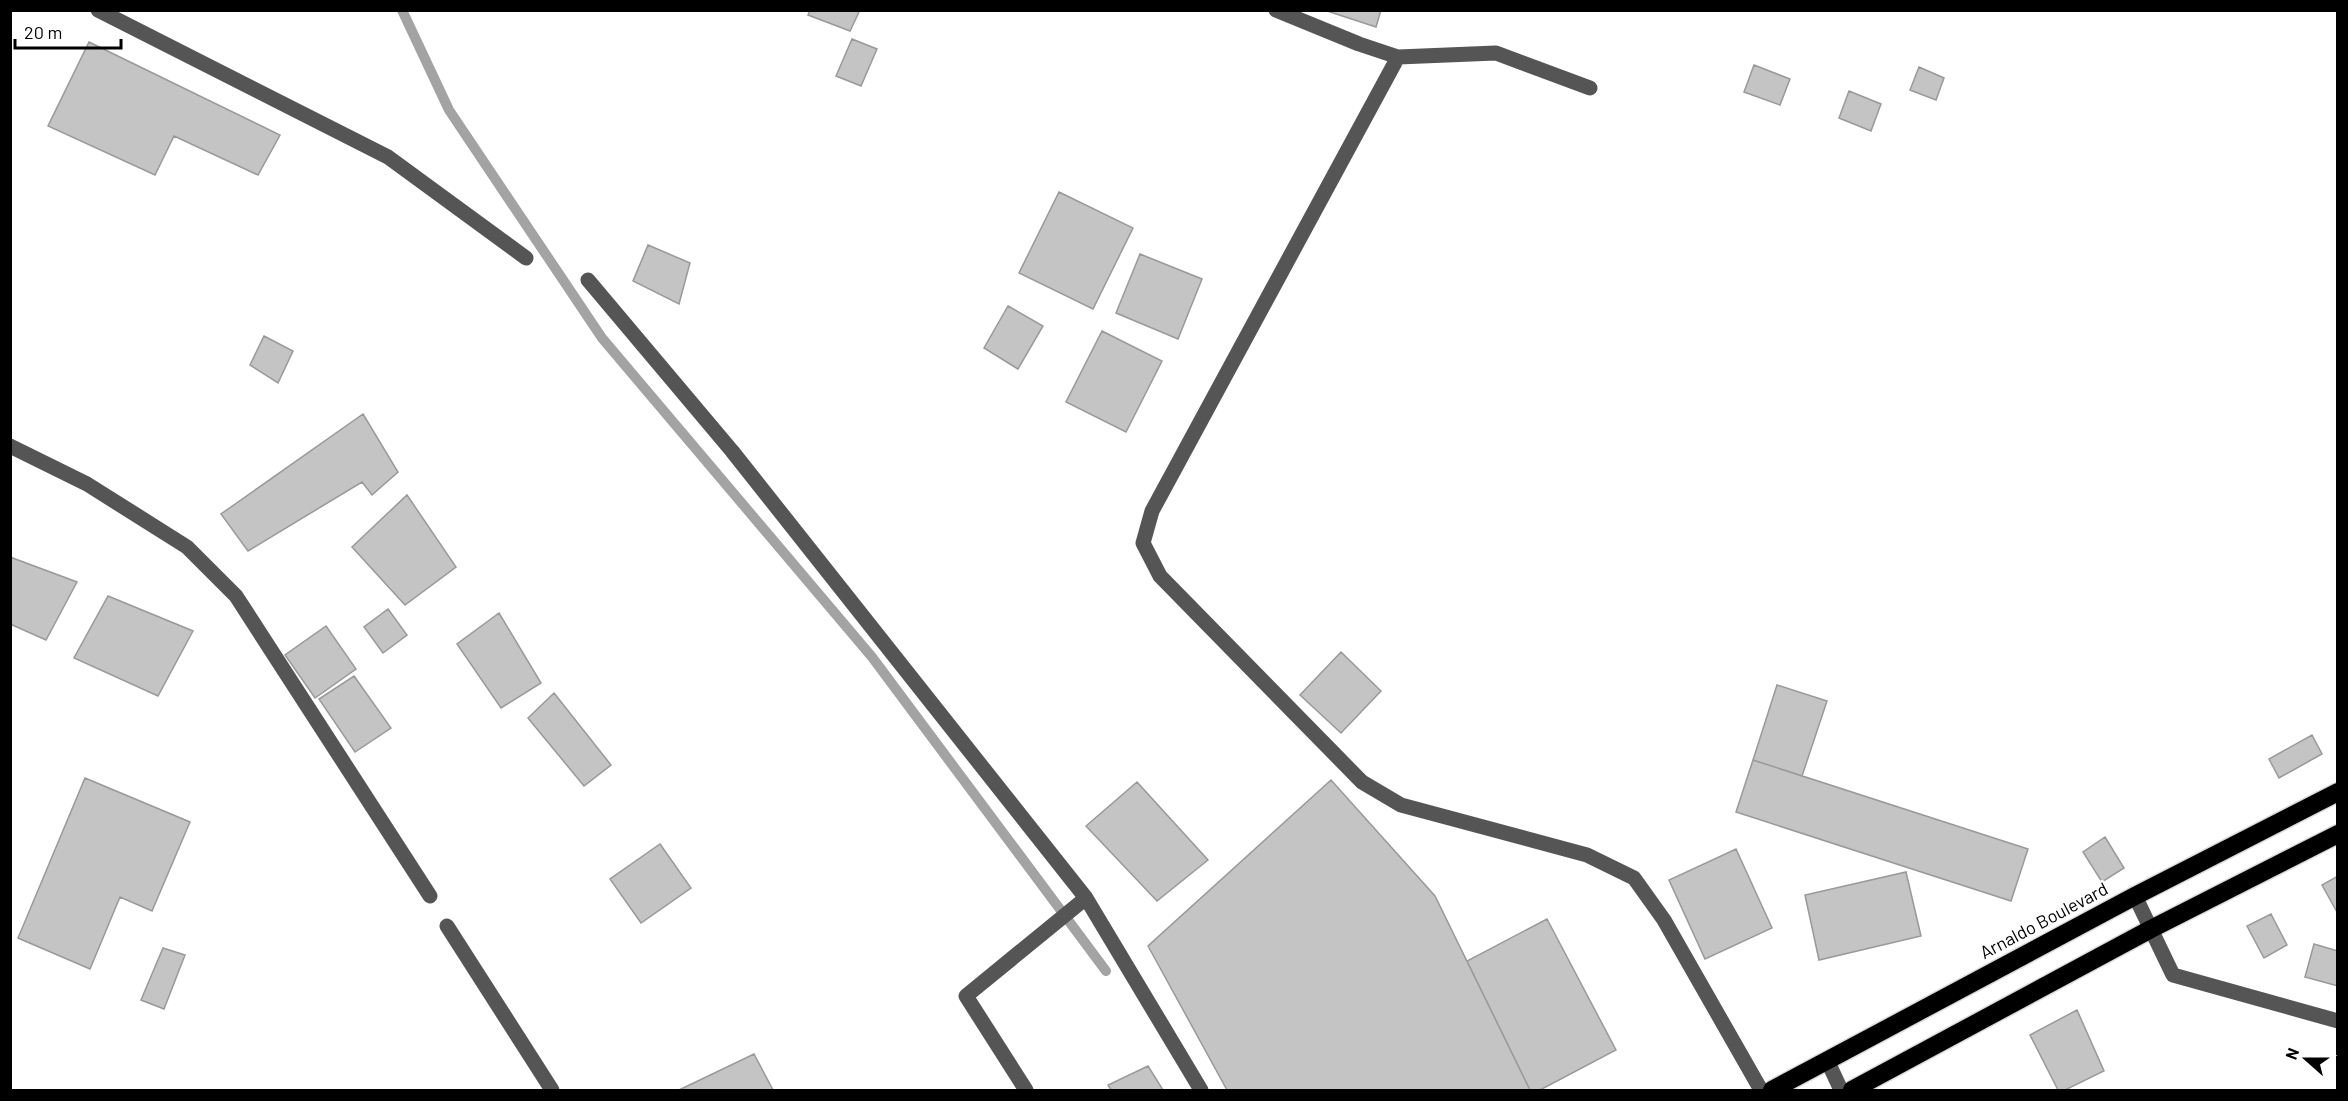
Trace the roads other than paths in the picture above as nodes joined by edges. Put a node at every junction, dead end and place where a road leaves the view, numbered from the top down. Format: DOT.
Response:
graph roads {
  1 [pos="98,10"];
  2 [pos="1276,10"];
  3 [pos="1398,57"];
  4 [pos="1590,87"];
  5 [pos="526,258"];
  6 [pos="588,280"];
  7 [pos="10,446"];
  8 [pos="2337,792"];
  9 [pos="2337,834"];
  10 [pos="430,896"];
  11 [pos="2135,896"];
  12 [pos="1086,898"];
  13 [pos="447,926"];
  14 [pos="2151,929"];
  15 [pos="2337,1021"];
  16 [pos="1827,1060"];
  17 [pos="552,1090"];
  18 [pos="1026,1090"];
  19 [pos="1201,1090"];
  20 [pos="1761,1090"];
  21 [pos="1772,1090"];
  22 [pos="1841,1090"];
  23 [pos="1852,1090"];
  1 -- 5 [label="street"];
  2 -- 3 [label="street"];
  3 -- 4 [label="street"];
  3 -- 20 [label="street"];
  6 -- 12 [label="street"];
  7 -- 10 [label="street"];
  8 -- 11 [label="highway, Arnaldo Boulevard"];
  9 -- 14 [label="highway"];
  11 -- 14 [label="street"];
  11 -- 16 [label="highway, Arnaldo Boulevard"];
  12 -- 18 [label="street"];
  12 -- 19 [label="street"];
  13 -- 17 [label="street"];
  14 -- 15 [label="street"];
  14 -- 23 [label="highway"];
  16 -- 21 [label="highway, Arnaldo Boulevard"];
  16 -- 22 [label="street"];
}
